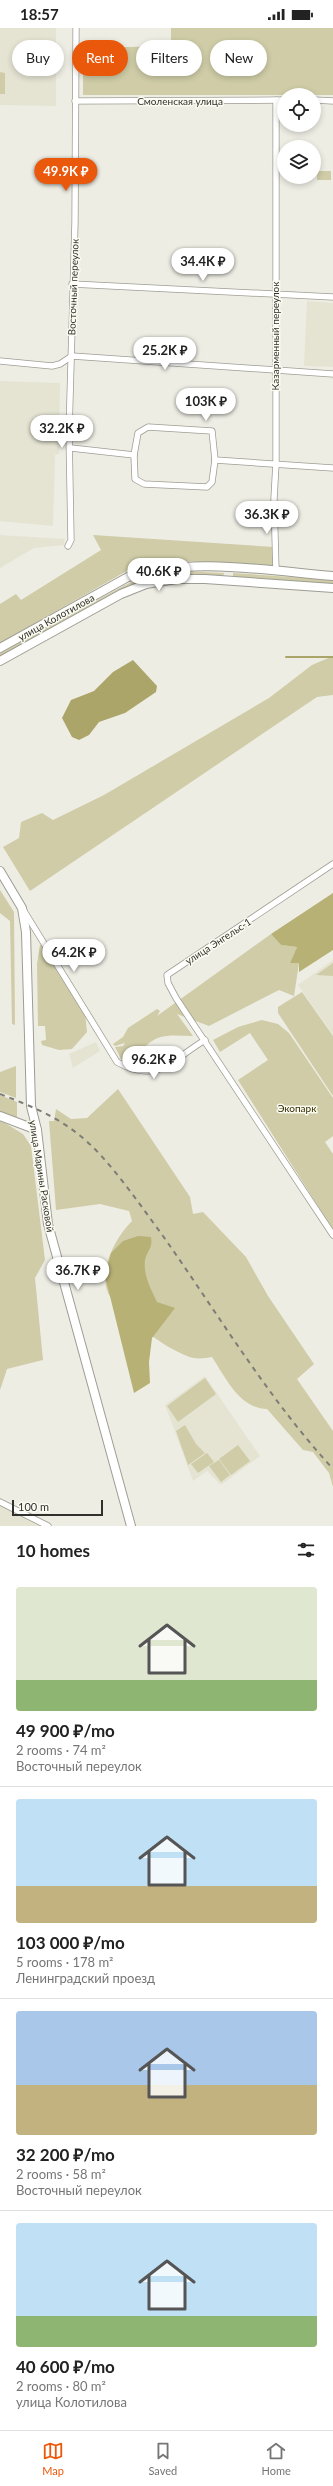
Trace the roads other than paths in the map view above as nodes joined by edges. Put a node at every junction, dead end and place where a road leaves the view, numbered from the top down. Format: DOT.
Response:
graph roads {
  1 [pos="76,28"];
  2 [pos="276,100"];
  3 [pos="321,100"];
  4 [pos="76,101"];
  5 [pos="333,101"];
  6 [pos="72,284"];
  7 [pos="275,294"];
  8 [pos="333,297"];
  9 [pos="72,356"];
  10 [pos="0,361"];
  11 [pos="275,370"];
  12 [pos="333,374"];
  13 [pos="70,448"];
  14 [pos="134,455"];
  15 [pos="215,460"];
  16 [pos="276,463"];
  17 [pos="333,468"];
  18 [pos="68,546"];
  19 [pos="227,568"];
  20 [pos="276,572"];
  21 [pos="333,576"];
  22 [pos="227,580"];
  23 [pos="333,588"];
  24 [pos="0,648"];
  25 [pos="0,661"];
  26 [pos="333,864"];
  27 [pos="0,871"];
  28 [pos="22,908"];
  29 [pos="205,1040"];
  30 [pos="0,1116"];
  31 [pos="37,1130"];
  32 [pos="333,1235"];
  33 [pos="0,1502"];
  34 [pos="48,1526"];
  35 [pos="132,1526"];
  1 -- 4 [label="street, Восточный переулок"];
  2 -- 4 [label="street, Смоленская улица"];
  2 -- 7 [label="street, Казарменный переулок"];
  3 -- 5 [label="street"];
  4 -- 6 [label="street, Восточный переулок"];
  6 -- 7 [label="street"];
  6 -- 9 [label="street, Восточный переулок"];
  7 -- 8 [label="street"];
  7 -- 11 [label="street, Казарменный переулок"];
  9 -- 10 [label="street"];
  9 -- 11 [label="street"];
  9 -- 13 [label="street, Восточный переулок"];
  11 -- 12 [label="street"];
  11 -- 16 [label="street, Казарменный переулок"];
  13 -- 14 [label="street"];
  13 -- 18 [label="street, Восточный переулок"];
  14 -- 15 [label="street"];
  14 -- 15 [label="street"];
  15 -- 16 [label="street"];
  16 -- 17 [label="street"];
  16 -- 20 [label="street, Казарменный переулок"];
  19 -- 20 [label="main road, улица Колотилова"];
  19 -- 22 [label="main road"];
  19 -- 24 [label="main road, улица Колотилова"];
  20 -- 21 [label="main road, улица Колотилова"];
  22 -- 23 [label="main road, улица Колотилова"];
  22 -- 25 [label="main road, улица Колотилова"];
  26 -- 29 [label="street, улица Энгельс-1"];
  27 -- 28 [label="main road, улица Марины Расковой"];
  28 -- 29 [label="street"];
  28 -- 31 [label="main road, улица Марины Расковой"];
  29 -- 32 [label="street, улица Энгельс-1"];
  30 -- 31 [label="main road"];
  31 -- 35 [label="main road, улица Марины Расковой"];
  33 -- 34 [label="street"];
}
